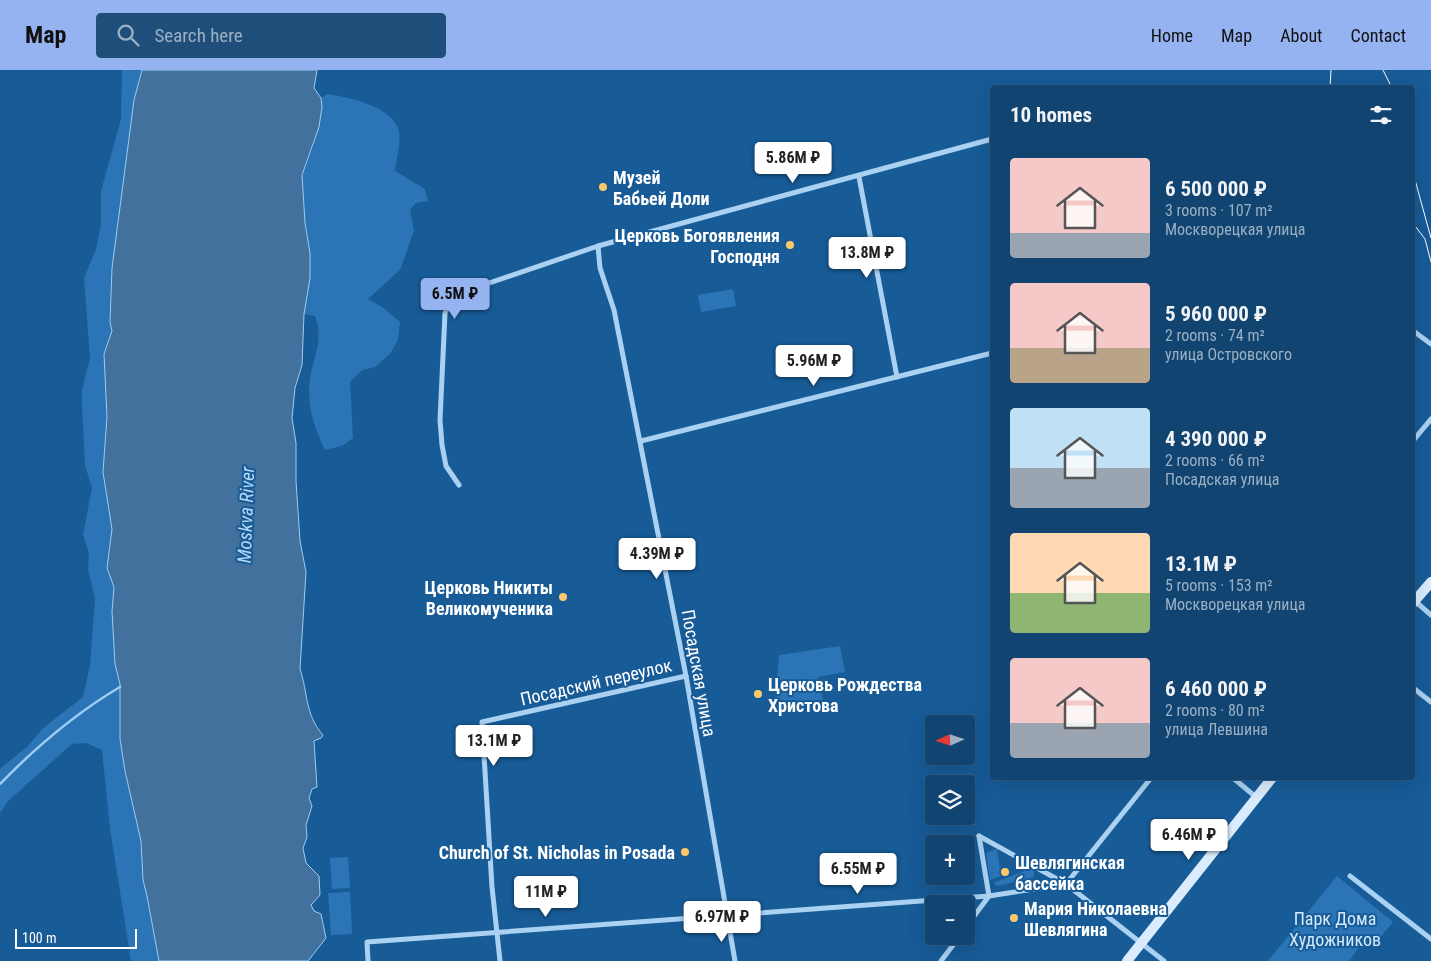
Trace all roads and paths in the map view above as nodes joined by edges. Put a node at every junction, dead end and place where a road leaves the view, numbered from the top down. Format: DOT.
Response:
graph roads {
  1 [pos="990,140"];
  2 [pos="859,177"];
  3 [pos="598,246"];
  4 [pos="1415,332"];
  5 [pos="1431,344"];
  6 [pos="990,354"];
  7 [pos="897,377"];
  8 [pos="1431,419"];
  9 [pos="1415,438"];
  10 [pos="641,441"];
  11 [pos="460,485"];
  12 [pos="1431,582"];
  13 [pos="1415,602"];
  14 [pos="1415,604"];
  15 [pos="1431,615"];
  16 [pos="686,676"];
  17 [pos="1415,689"];
  18 [pos="1431,702"];
  19 [pos="1149,780"];
  20 [pos="1235,780"];
  21 [pos="1270,780"];
  22 [pos="1256,797"];
  23 [pos="1350,876"];
  24 [pos="1066,884"];
  25 [pos="989,896"];
  26 [pos="727,915"];
  27 [pos="975,915"];
  28 [pos="497,931"];
  29 [pos="1431,939"];
  30 [pos="1142,942"];
  31 [pos="953,945"];
  32 [pos="368,961"];
  33 [pos="500,961"];
  34 [pos="735,961"];
  35 [pos="941,961"];
  36 [pos="1127,961"];
  37 [pos="1164,961"];
  1 -- 2 [label="street"];
  2 -- 3 [label="street"];
  2 -- 7 [label="street"];
  3 -- 10 [label="street, Посадская улица"];
  3 -- 11 [label="street"];
  4 -- 5 [label="street"];
  6 -- 7 [label="street"];
  7 -- 10 [label="street"];
  8 -- 9 [label="street"];
  10 -- 16 [label="street, Посадская улица"];
  12 -- 13 [label="street"];
  14 -- 15 [label="street"];
  16 -- 26 [label="street, Посадская улица"];
  16 -- 28 [label="street, Посадский переулок"];
  17 -- 18 [label="street"];
  19 -- 24 [label="street"];
  20 -- 22 [label="street"];
  21 -- 22 [label="street"];
  22 -- 30 [label="street"];
  23 -- 29 [label="street"];
  24 -- 25 [label="street"];
  24 -- 25 [label="street"];
  24 -- 30 [label="street"];
  25 -- 26 [label="street"];
  25 -- 27 [label="street"];
  26 -- 28 [label="street"];
  26 -- 34 [label="street, Посадская улица"];
  28 -- 32 [label="street"];
  28 -- 33 [label="street"];
  30 -- 36 [label="street"];
  30 -- 37 [label="street"];
  31 -- 35 [label="street"];
}
